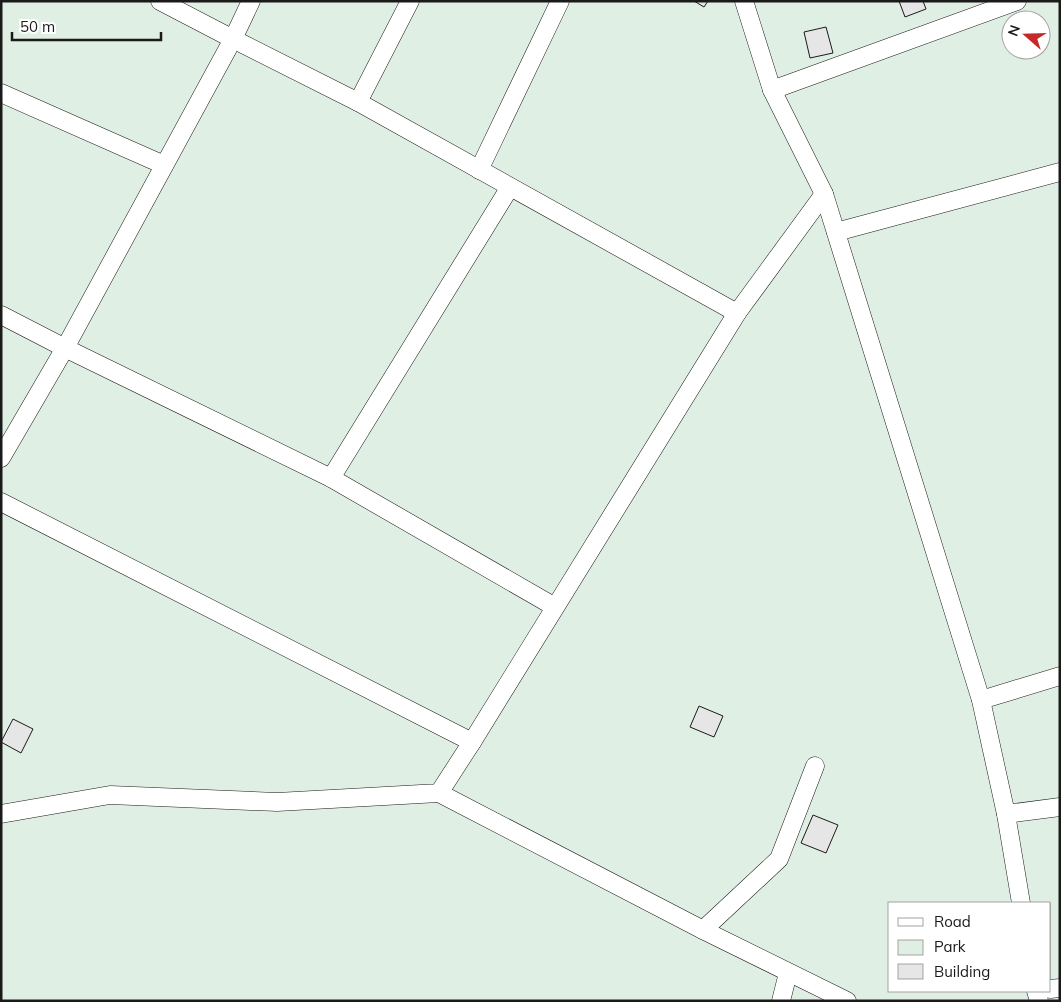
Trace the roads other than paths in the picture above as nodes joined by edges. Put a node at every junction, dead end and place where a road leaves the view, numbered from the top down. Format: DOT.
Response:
graph roads {
  1 [pos="160,1"];
  2 [pos="252,1"];
  3 [pos="410,1"];
  4 [pos="560,1"];
  5 [pos="744,1"];
  6 [pos="1017,1"];
  7 [pos="233,39"];
  8 [pos="772,90"];
  9 [pos="1,93"];
  10 [pos="358,102"];
  11 [pos="164,165"];
  12 [pos="479,170"];
  13 [pos="1060,172"];
  14 [pos="510,187"];
  15 [pos="824,194"];
  16 [pos="836,232"];
  17 [pos="737,313"];
  18 [pos="1,315"];
  19 [pos="64,348"];
  20 [pos="1,458"];
  21 [pos="331,478"];
  22 [pos="1,502"];
  23 [pos="555,607"];
  24 [pos="1060,676"];
  25 [pos="981,700"];
  26 [pos="472,742"];
  27 [pos="815,766"];
  28 [pos="439,793"];
  29 [pos="1060,807"];
  30 [pos="1,814"];
  31 [pos="1006,814"];
  32 [pos="1021,902"];
  33 [pos="703,930"];
  34 [pos="788,973"];
  35 [pos="781,1001"];
  36 [pos="847,1001"];
  1 -- 7 [label="street"];
  2 -- 7 [label="street"];
  3 -- 10 [label="street"];
  4 -- 12 [label="street"];
  5 -- 8 [label="street"];
  6 -- 8 [label="street"];
  7 -- 10 [label="street"];
  7 -- 11 [label="street"];
  8 -- 15 [label="street"];
  9 -- 11 [label="street"];
  10 -- 12 [label="street"];
  11 -- 19 [label="street"];
  12 -- 14 [label="street"];
  13 -- 16 [label="street"];
  14 -- 17 [label="street"];
  14 -- 21 [label="street"];
  15 -- 16 [label="street"];
  15 -- 17 [label="street"];
  16 -- 25 [label="street"];
  17 -- 23 [label="street"];
  18 -- 19 [label="street"];
  19 -- 20 [label="street"];
  19 -- 21 [label="street"];
  21 -- 23 [label="street"];
  22 -- 26 [label="street"];
  23 -- 26 [label="street"];
  24 -- 25 [label="street"];
  25 -- 31 [label="street"];
  26 -- 28 [label="street"];
  27 -- 33 [label="street"];
  28 -- 30 [label="street"];
  28 -- 33 [label="street"];
  29 -- 31 [label="street"];
  31 -- 32 [label="street"];
  33 -- 34 [label="street"];
  34 -- 35 [label="street"];
  34 -- 36 [label="street"];
}
